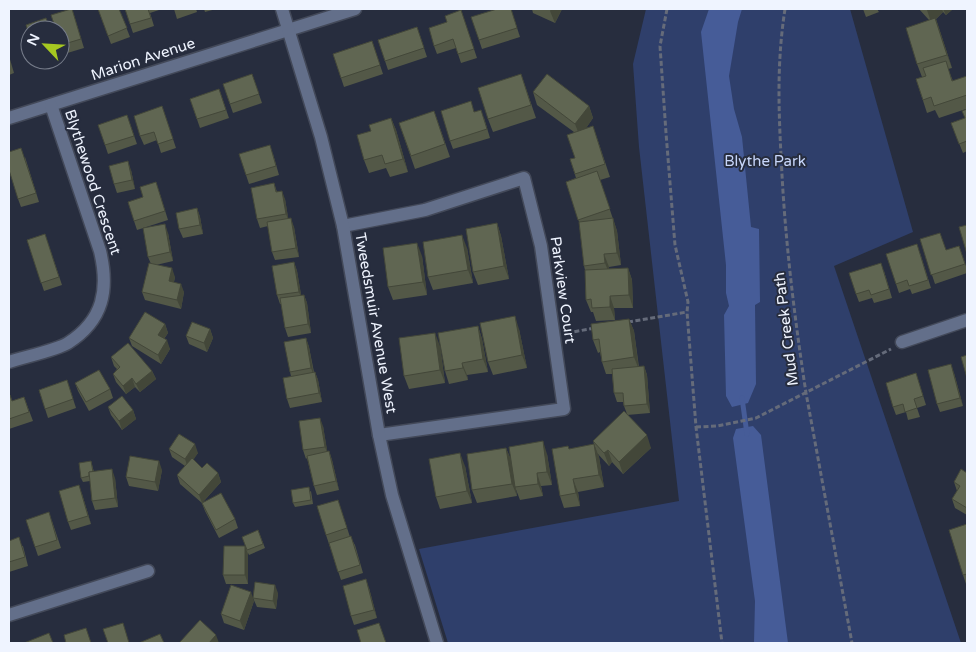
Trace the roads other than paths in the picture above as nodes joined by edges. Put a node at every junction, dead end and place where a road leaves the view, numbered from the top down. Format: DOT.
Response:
graph roads {
  1 [pos="282,9"];
  2 [pos="355,9"];
  3 [pos="288,30"];
  4 [pos="51,105"];
  5 [pos="9,118"];
  6 [pos="343,226"];
  7 [pos="967,320"];
  8 [pos="902,342"];
  9 [pos="9,362"];
  10 [pos="379,435"];
  11 [pos="148,570"];
  12 [pos="9,615"];
  13 [pos="437,643"];
  1 -- 3 [label="street, Tweedsmuir Avenue West"];
  2 -- 3 [label="street, Marion Avenue"];
  3 -- 4 [label="street, Marion Avenue"];
  3 -- 6 [label="street, Tweedsmuir Avenue West"];
  4 -- 5 [label="street, Marion Avenue"];
  4 -- 9 [label="street, Blythewood Crescent"];
  6 -- 10 [label="street, Tweedsmuir Avenue West"];
  6 -- 10 [label="street, Parkview Court"];
  7 -- 8 [label="street"];
  10 -- 13 [label="street, Tweedsmuir Avenue West"];
  11 -- 12 [label="street"];
}
